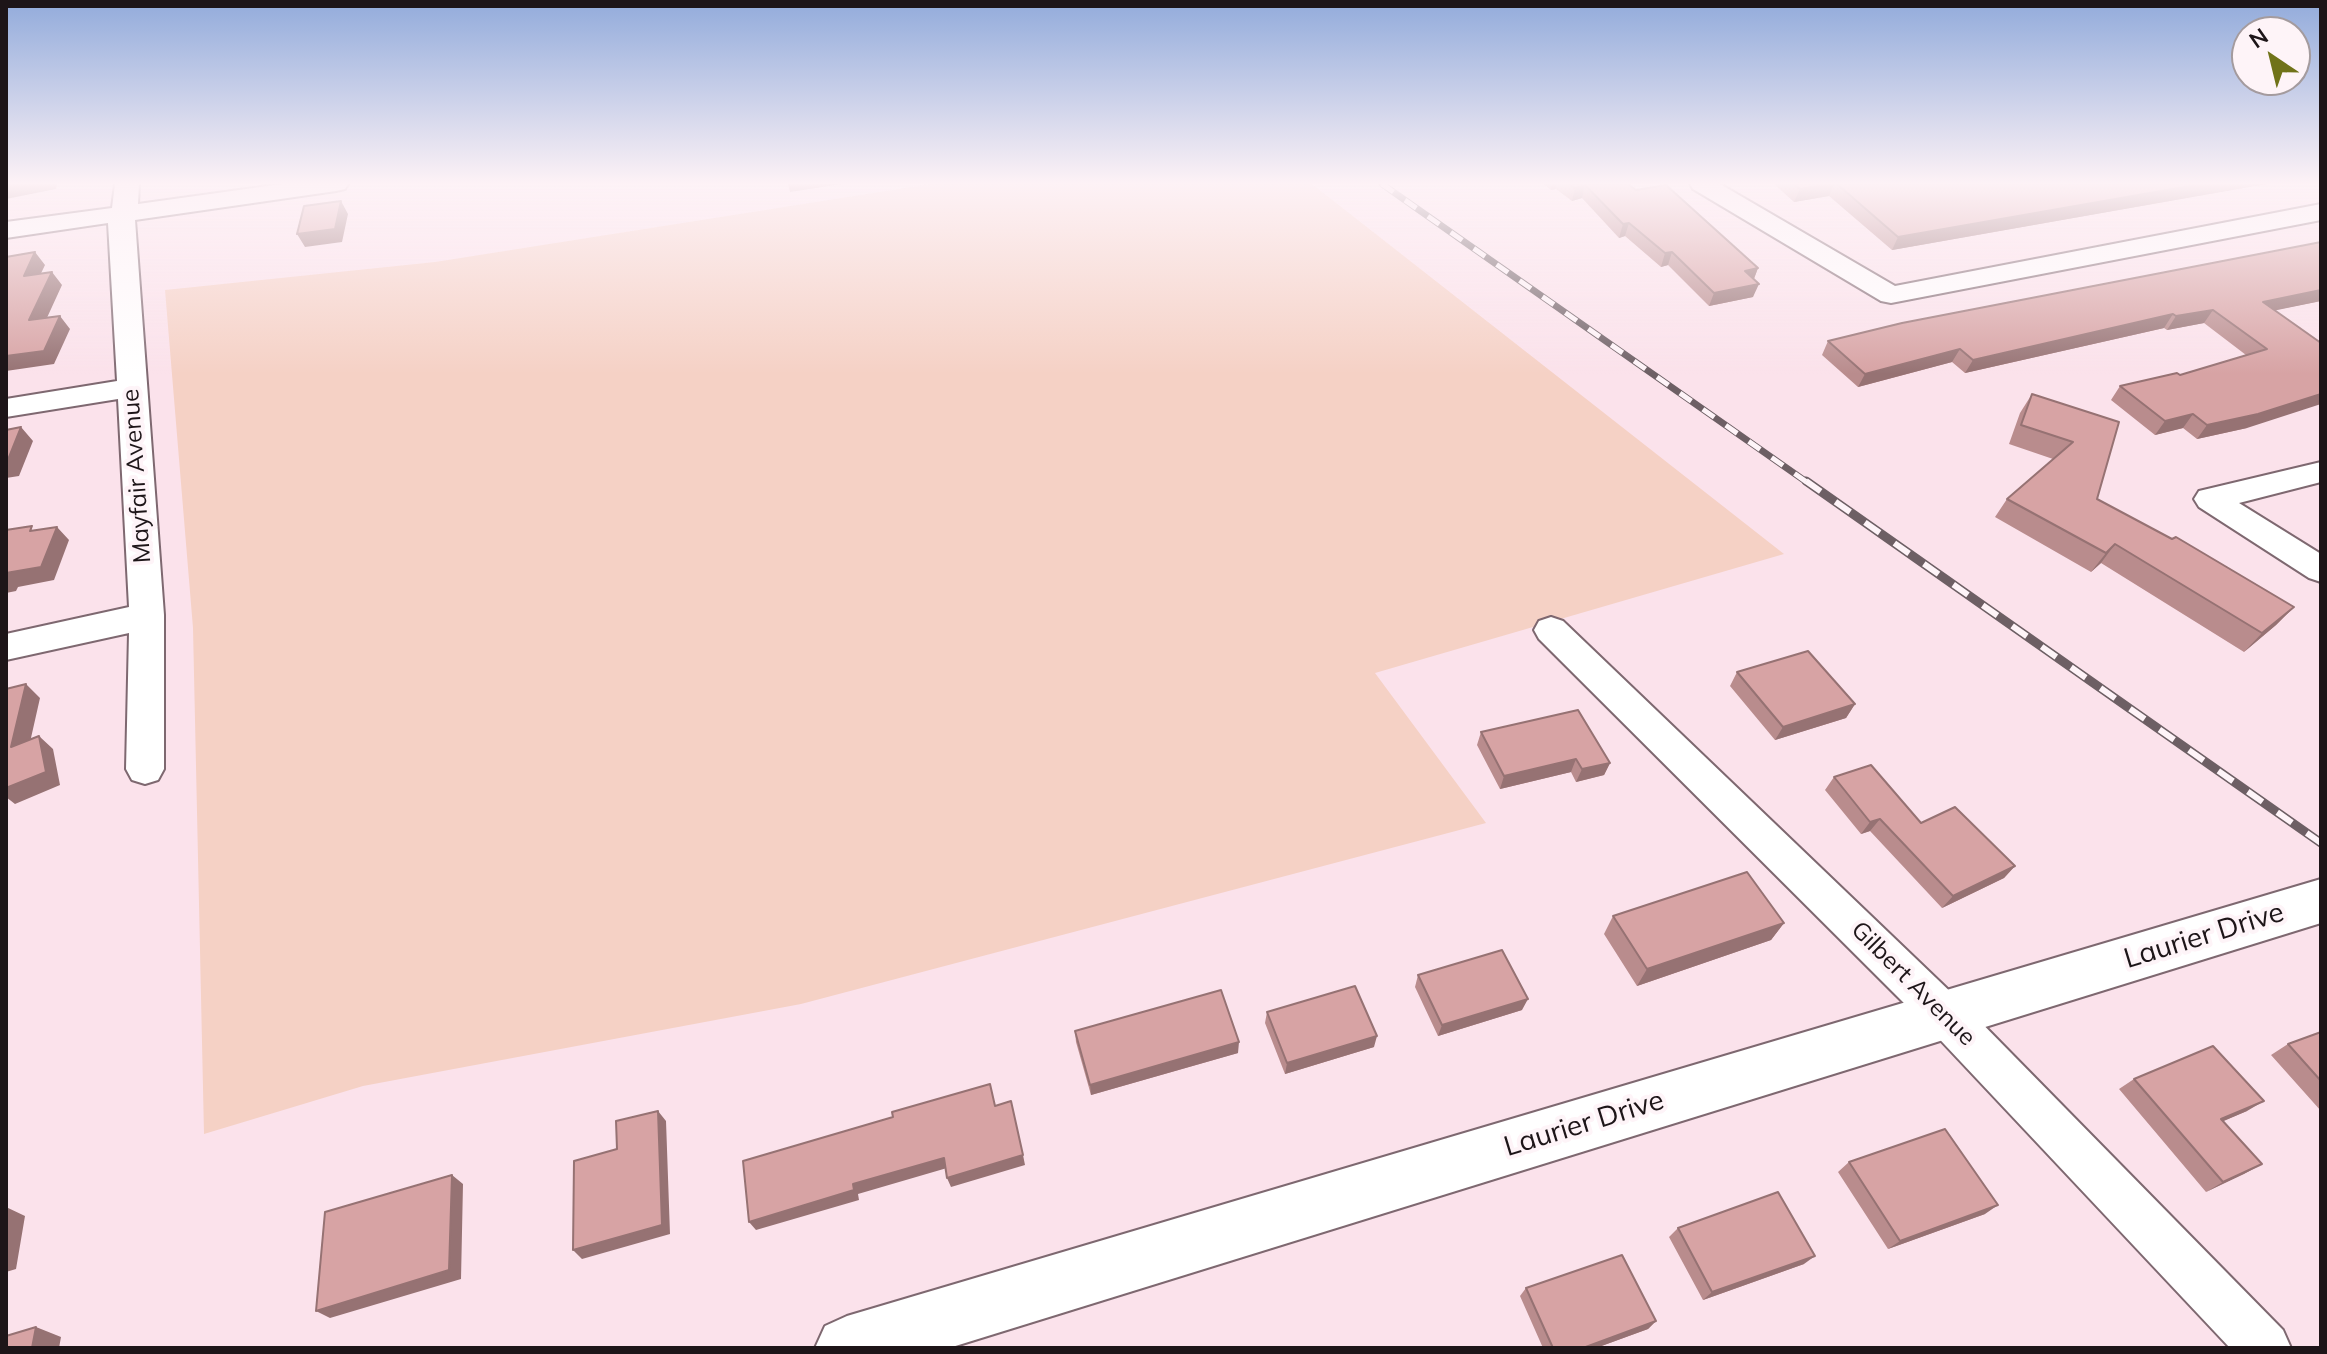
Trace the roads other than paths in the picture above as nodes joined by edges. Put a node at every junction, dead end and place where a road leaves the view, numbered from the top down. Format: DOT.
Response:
graph roads {
  1 [pos="122,247"];
  2 [pos="1810,247"];
  3 [pos="2139,247"];
  4 [pos="131,388"];
  5 [pos="6,408"];
  6 [pos="2321,472"];
  7 [pos="2321,570"];
  8 [pos="147,615"];
  9 [pos="1551,630"];
  10 [pos="6,647"];
  11 [pos="145,769"];
  12 [pos="2321,901"];
  13 [pos="1944,1014"];
  14 [pos="847,1348"];
  15 [pos="2265,1348"];
  1 -- 4 [label="street, Mayfair Avenue"];
  2 -- 3 [label="street"];
  4 -- 5 [label="street"];
  4 -- 8 [label="street, Mayfair Avenue"];
  6 -- 7 [label="street"];
  8 -- 10 [label="street"];
  8 -- 11 [label="street, Mayfair Avenue"];
  9 -- 13 [label="street, Gilbert Avenue"];
  12 -- 13 [label="street, Laurier Drive"];
  13 -- 14 [label="street, Laurier Drive"];
  13 -- 15 [label="street, Gilbert Avenue"];
}
